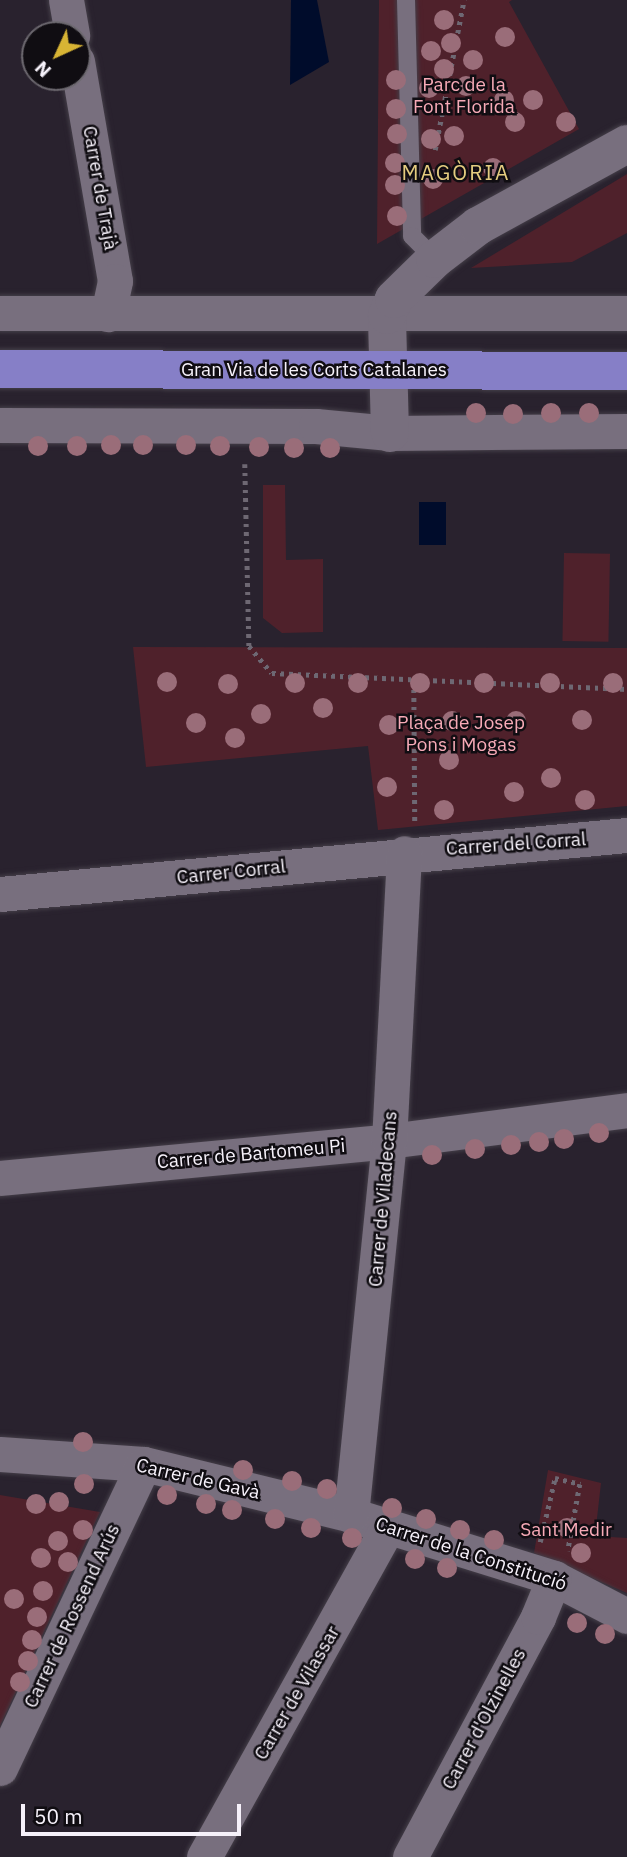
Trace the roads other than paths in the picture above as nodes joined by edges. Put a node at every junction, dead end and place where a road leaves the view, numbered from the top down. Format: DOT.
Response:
graph roads {
  1 [pos="66,0"];
  2 [pos="406,0"];
  3 [pos="70,21"];
  4 [pos="82,91"];
  5 [pos="627,144"];
  6 [pos="435,259"];
  7 [pos="0,313"];
  8 [pos="627,313"];
  9 [pos="108,314"];
  10 [pos="387,316"];
  11 [pos="0,369"];
  12 [pos="386,370"];
  13 [pos="627,372"];
  14 [pos="0,425"];
  15 [pos="627,431"];
  16 [pos="390,433"];
  17 [pos="627,835"];
  18 [pos="407,854"];
  19 [pos="0,894"];
  20 [pos="627,1110"];
  21 [pos="389,1141"];
  22 [pos="0,1178"];
  23 [pos="0,1454"];
  24 [pos="144,1464"];
  25 [pos="351,1516"];
  26 [pos="387,1527"];
  27 [pos="554,1578"];
  28 [pos="627,1616"];
  29 [pos="0,1768"];
  30 [pos="204,1857"];
  31 [pos="410,1857"];
  1 -- 3 [label="street"];
  2 -- 6 [label="lane"];
  4 -- 9 [label="street, Carrer de Trajà"];
  5 -- 6 [label="street"];
  6 -- 10 [label="street"];
  7 -- 9 [label="street"];
  8 -- 10 [label="street"];
  9 -- 10 [label="street"];
  10 -- 12 [label="street"];
  11 -- 12 [label="main road, Gran Via de les Corts Catalanes"];
  12 -- 13 [label="main road, Gran Via de les Corts Catalanes"];
  12 -- 16 [label="street"];
  14 -- 16 [label="street"];
  15 -- 16 [label="street"];
  17 -- 18 [label="street, Carrer del Corral"];
  18 -- 19 [label="street, Carrer Corral"];
  18 -- 21 [label="street, Carrer de Viladecans"];
  20 -- 21 [label="street, Carrer de Bartomeu Pi"];
  21 -- 22 [label="street, Carrer de Bartomeu Pi"];
  21 -- 25 [label="street, Carrer de Viladecans"];
  23 -- 24 [label="street, Carrer de Gavà"];
  24 -- 25 [label="street, Carrer de Gavà"];
  24 -- 29 [label="street, Carrer de Rossend Arús"];
  25 -- 26 [label="street, Carrer de la Constitució"];
  26 -- 27 [label="street, Carrer de la Constitució"];
  26 -- 30 [label="street, Carrer de Vilassar"];
  27 -- 28 [label="street, Carrer de la Constitució"];
  27 -- 31 [label="street, Carrer d'Olzinelles"];
}
